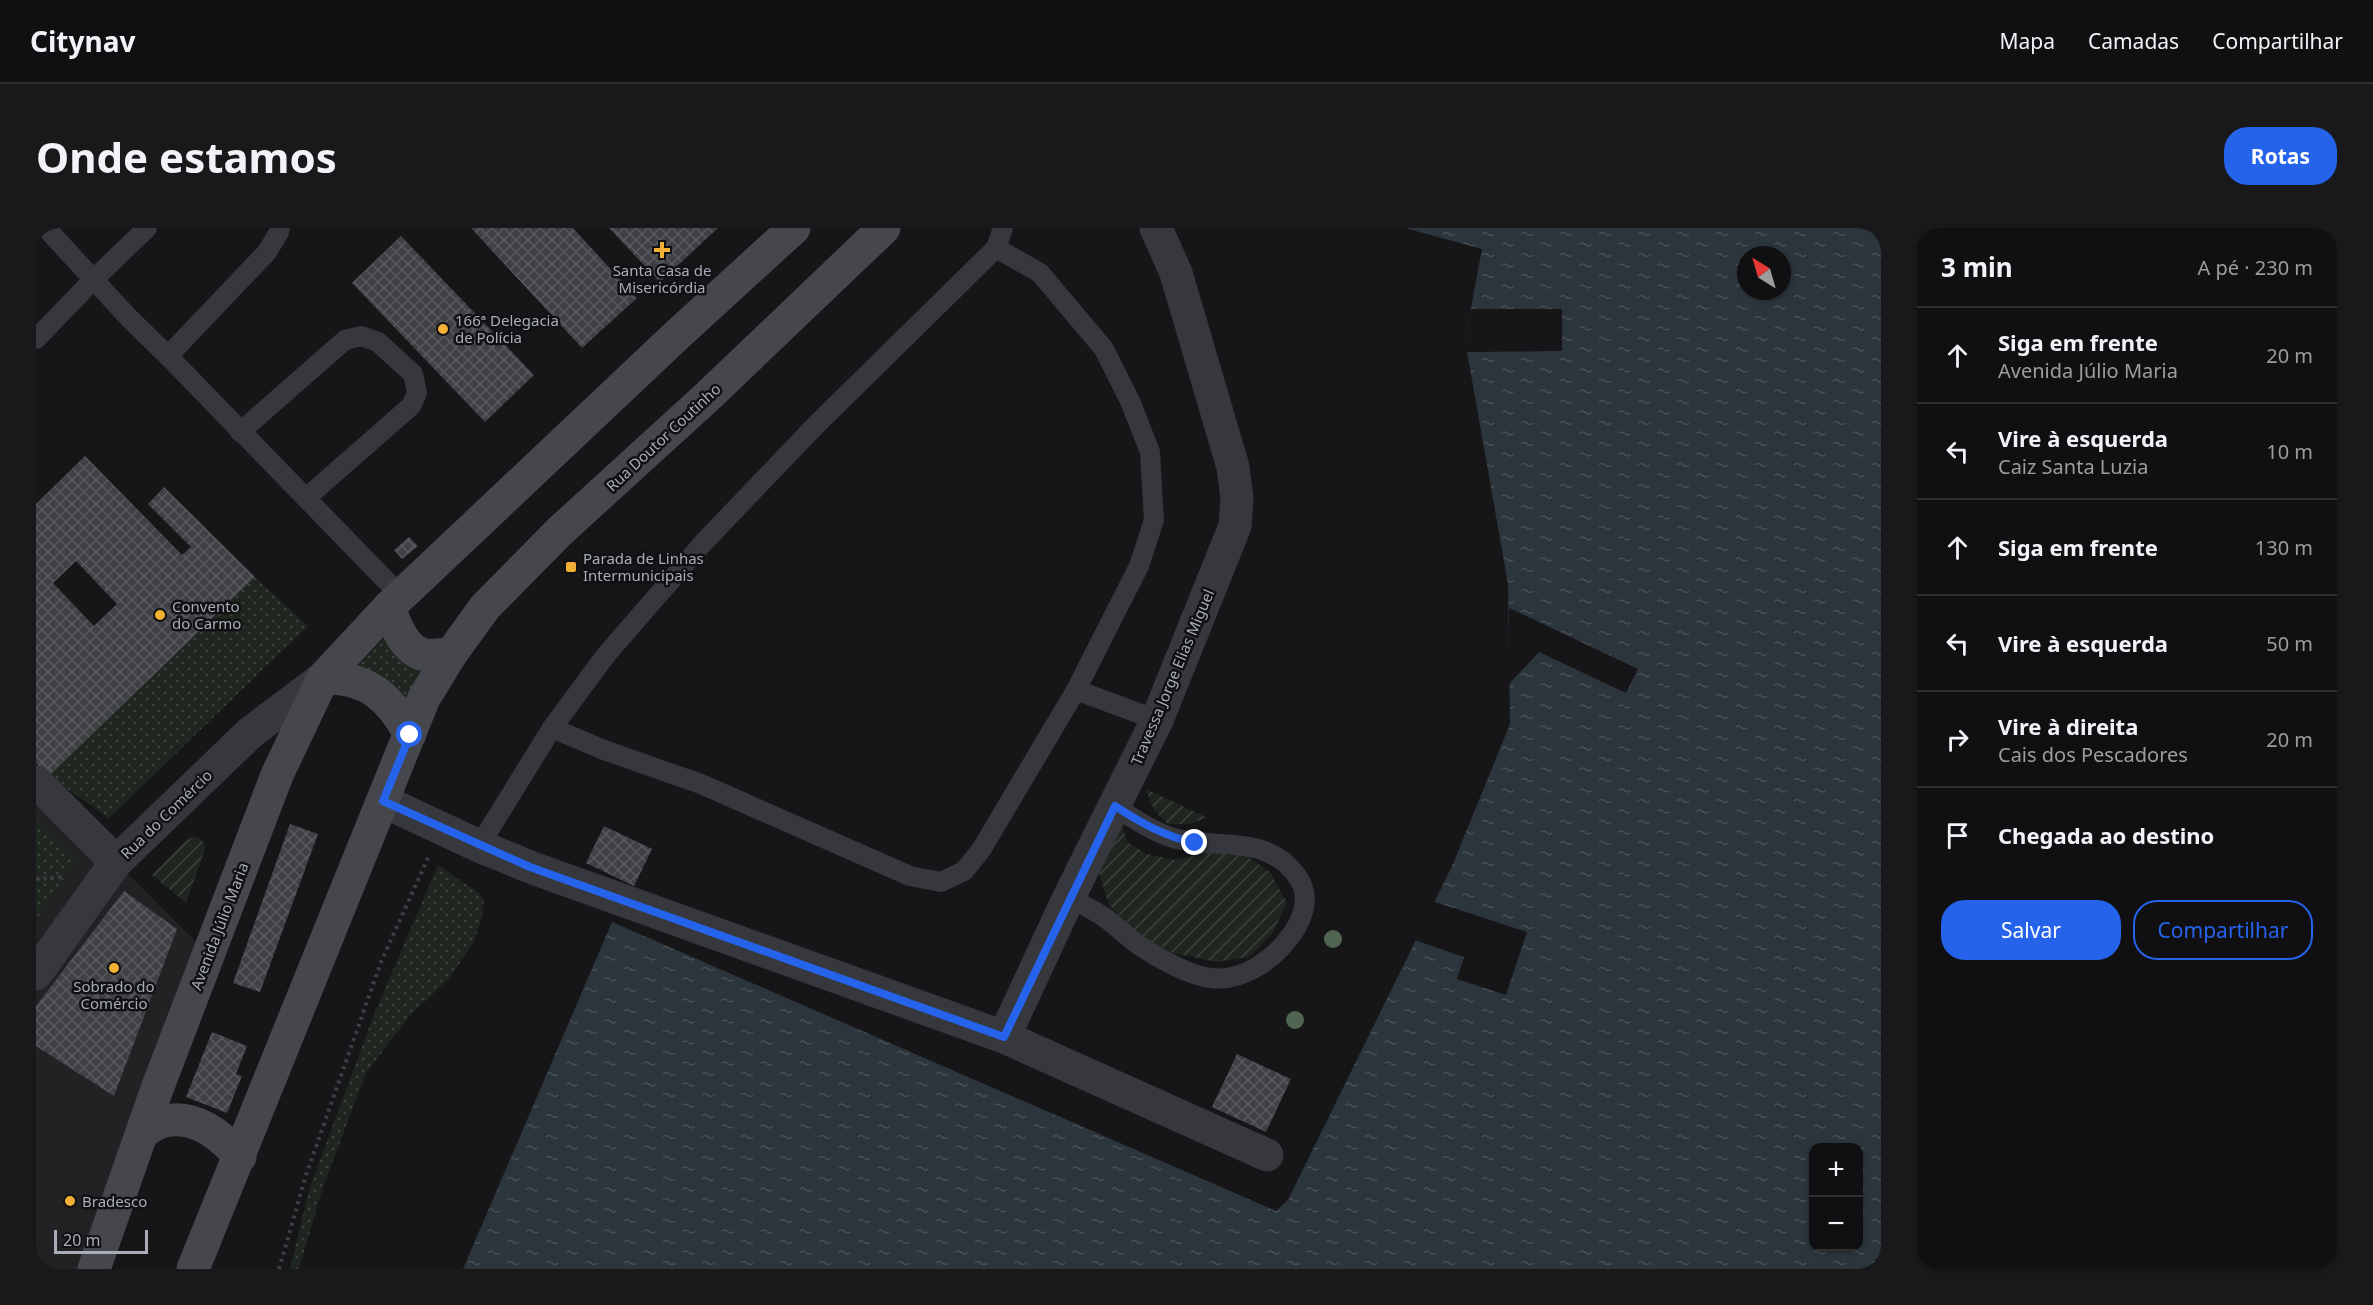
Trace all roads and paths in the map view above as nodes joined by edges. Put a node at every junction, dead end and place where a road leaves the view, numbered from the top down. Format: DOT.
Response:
graph roads {
  1 [pos="46,228"];
  2 [pos="147,228"];
  3 [pos="280,228"];
  4 [pos="794,228"];
  5 [pos="884,228"];
  6 [pos="1003,228"];
  7 [pos="1156,228"];
  8 [pos="996,248"];
  9 [pos="94,279"];
  10 [pos="36,339"];
  11 [pos="168,356"];
  12 [pos="240,432"];
  13 [pos="306,498"];
  14 [pos="395,602"];
  15 [pos="451,654"];
  16 [pos="323,678"];
  17 [pos="1076,690"];
  18 [pos="1157,720"];
  19 [pos="552,728"];
  20 [pos="410,735"];
  21 [pos="36,782"];
  22 [pos="383,801"];
  23 [pos="1115,806"];
  24 [pos="426,821"];
  25 [pos="479,846"];
  26 [pos="116,862"];
  27 [pos="72,877"];
  28 [pos="36,879"];
  29 [pos="1069,897"];
  30 [pos="36,974"];
  31 [pos="1004,1037"];
  32 [pos="144,1131"];
  33 [pos="1267,1155"];
  34 [pos="240,1157"];
  35 [pos="94,1269"];
  36 [pos="193,1269"];
  37 [pos="279,1269"];
  1 -- 9 [label="lane"];
  2 -- 9 [label="lane"];
  3 -- 11 [label="lane"];
  4 -- 14 [label="main road"];
  5 -- 15 [label="main road, Rua Doutor Coutinho"];
  6 -- 8 [label="lane"];
  7 -- 18 [label="street, Travessa Jorge Elias Miguel"];
  8 -- 17 [label="lane"];
  8 -- 19 [label="lane"];
  9 -- 10 [label="lane"];
  9 -- 11 [label="lane"];
  11 -- 12 [label="lane"];
  12 -- 13 [label="lane"];
  12 -- 13 [label="lane"];
  13 -- 14 [label="lane"];
  14 -- 15 [label="main road"];
  14 -- 16 [label="main road, Avenida Júlio Maria"];
  15 -- 20 [label="main road"];
  16 -- 20 [label="main road"];
  16 -- 26 [label="street, Rua do Comércio"];
  16 -- 32 [label="main road, Avenida Júlio Maria"];
  17 -- 18 [label="lane"];
  17 -- 19 [label="lane"];
  18 -- 23 [label="street, Travessa Jorge Elias Miguel"];
  19 -- 25 [label="lane"];
  20 -- 22 [label="main road"];
  21 -- 26 [label="street"];
  22 -- 24 [label="street"];
  22 -- 34 [label="main road"];
  23 -- 29 [label="street, Travessa Jorge Elias Miguel"];
  23 -- 29 [label="lane"];
  24 -- 25 [label="street"];
  24 -- 37 [label="path"];
  25 -- 31 [label="street"];
  26 -- 30 [label="street, Rua do Comércio"];
  27 -- 28 [label="path"];
  29 -- 31 [label="street, Travessa Jorge Elias Miguel"];
  31 -- 33 [label="street"];
  32 -- 34 [label="main road"];
  32 -- 35 [label="main road, Avenida Júlio Maria"];
  34 -- 36 [label="main road"];
}
